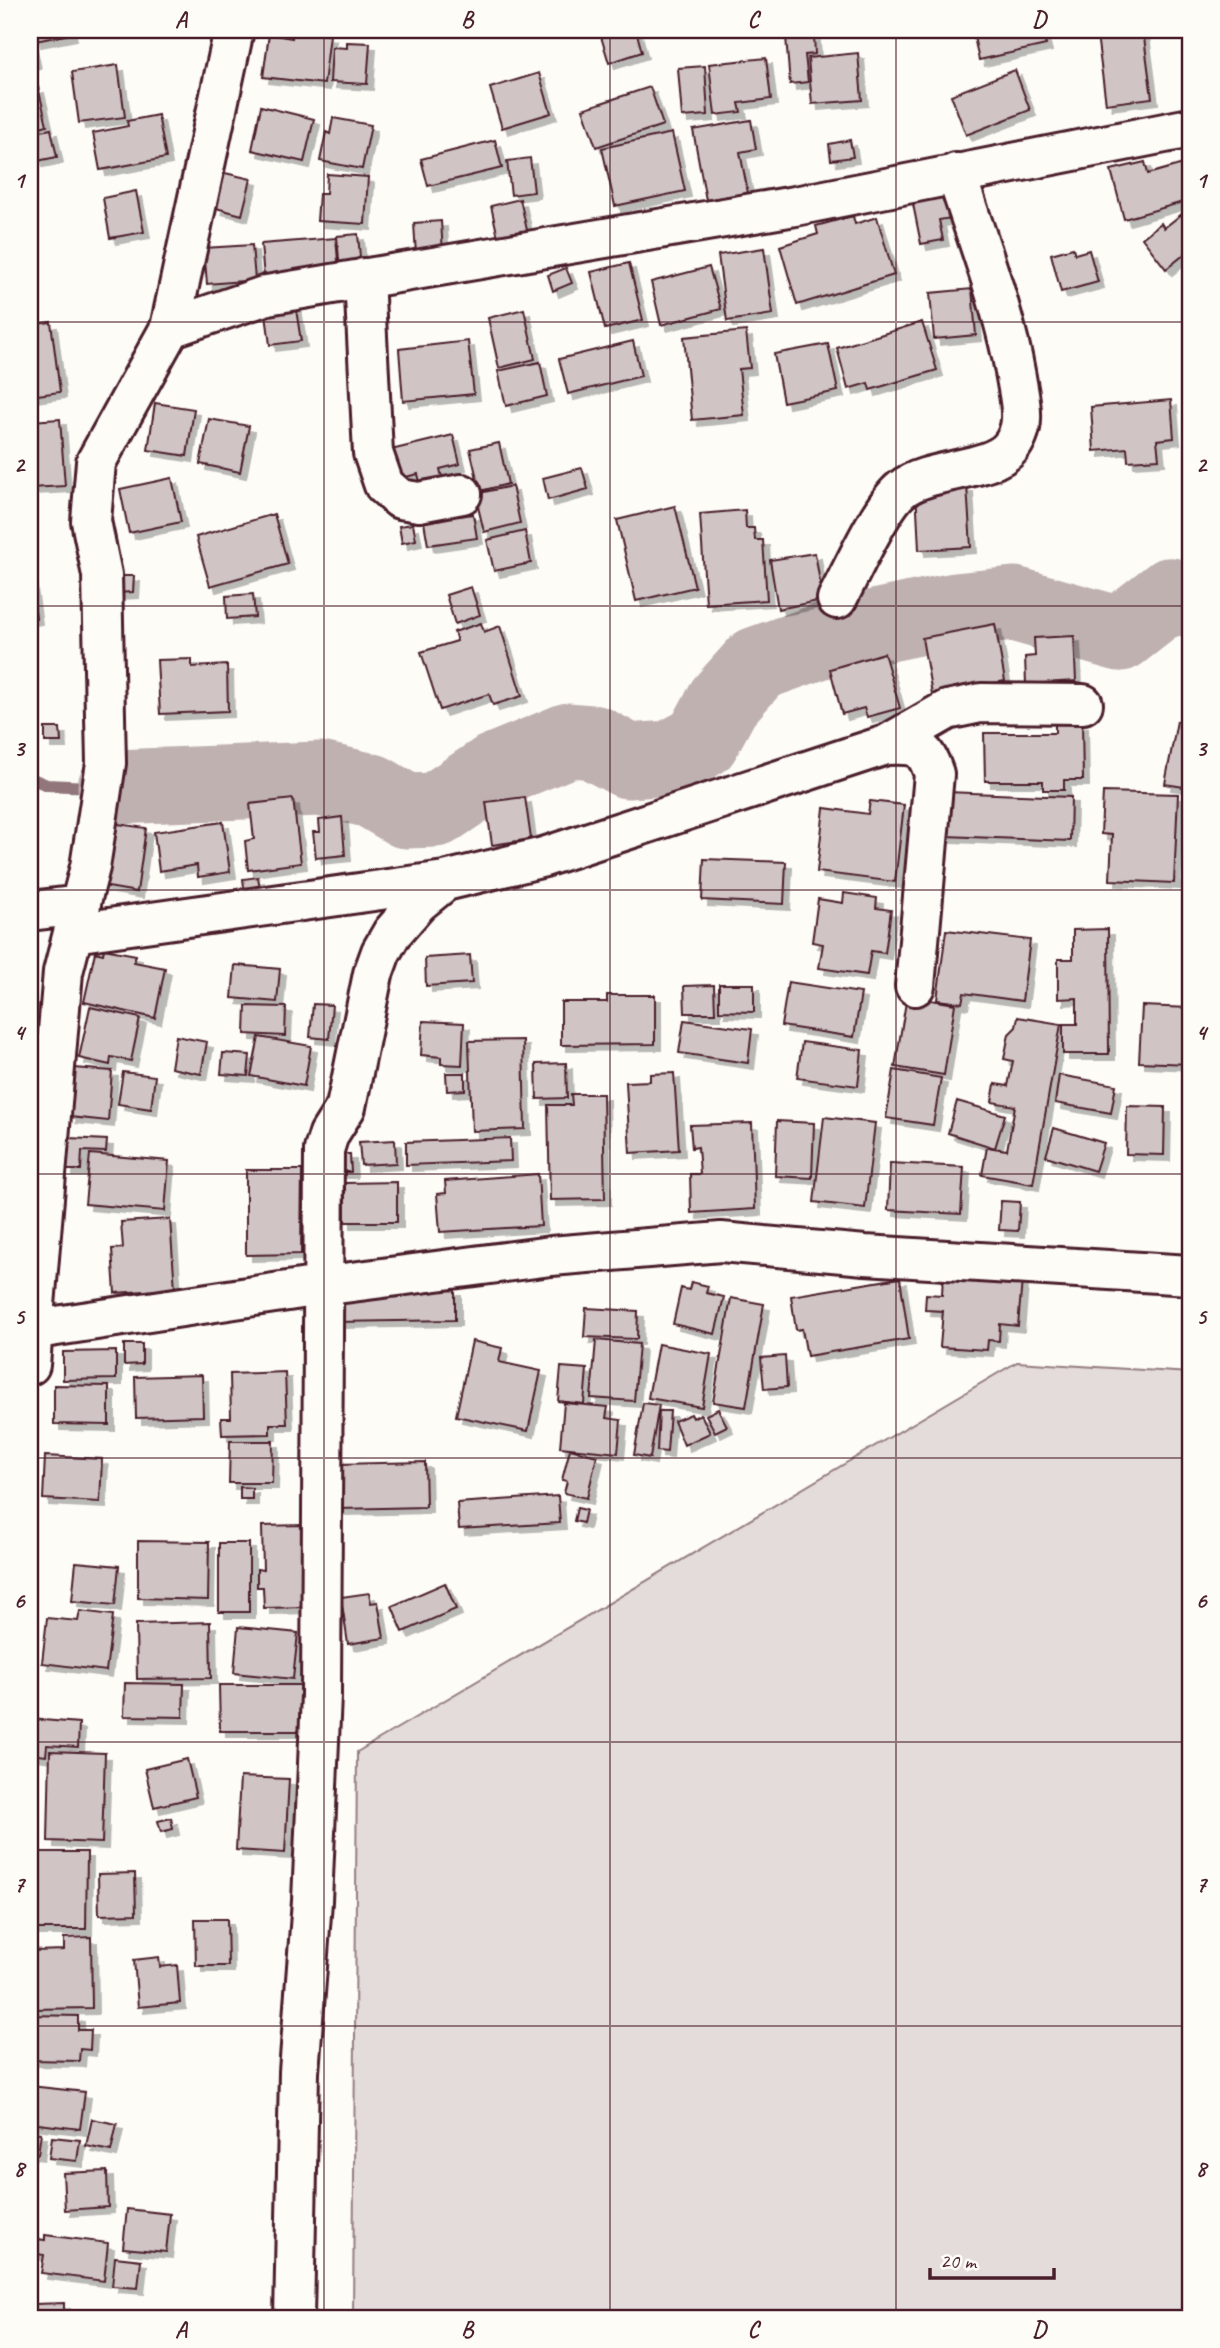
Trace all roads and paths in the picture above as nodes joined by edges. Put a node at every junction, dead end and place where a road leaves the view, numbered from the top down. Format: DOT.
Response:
graph roads {
  1 [pos="234,30"];
  2 [pos="1190,128"];
  3 [pos="956,173"];
  4 [pos="364,278"];
  5 [pos="170,328"];
  6 [pos="462,494"];
  7 [pos="837,599"];
  8 [pos="1083,704"];
  9 [pos="886,745"];
  10 [pos="444,881"];
  11 [pos="30,911"];
  12 [pos="77,919"];
  13 [pos="915,986"];
  14 [pos="1190,1275"];
  15 [pos="321,1286"];
  16 [pos="31,1341"];
  17 [pos="294,2318"];
  1 -- 5 [label="street"];
  2 -- 3 [label="street"];
  3 -- 4 [label="street"];
  3 -- 7 [label="street"];
  4 -- 5 [label="street"];
  4 -- 6 [label="street"];
  5 -- 12 [label="street"];
  8 -- 9 [label="street"];
  9 -- 10 [label="street"];
  9 -- 13 [label="street"];
  10 -- 12 [label="street"];
  10 -- 15 [label="street"];
  11 -- 12 [label="street"];
  12 -- 16 [label="street"];
  14 -- 15 [label="street"];
  15 -- 16 [label="street"];
  15 -- 17 [label="street"];
}
